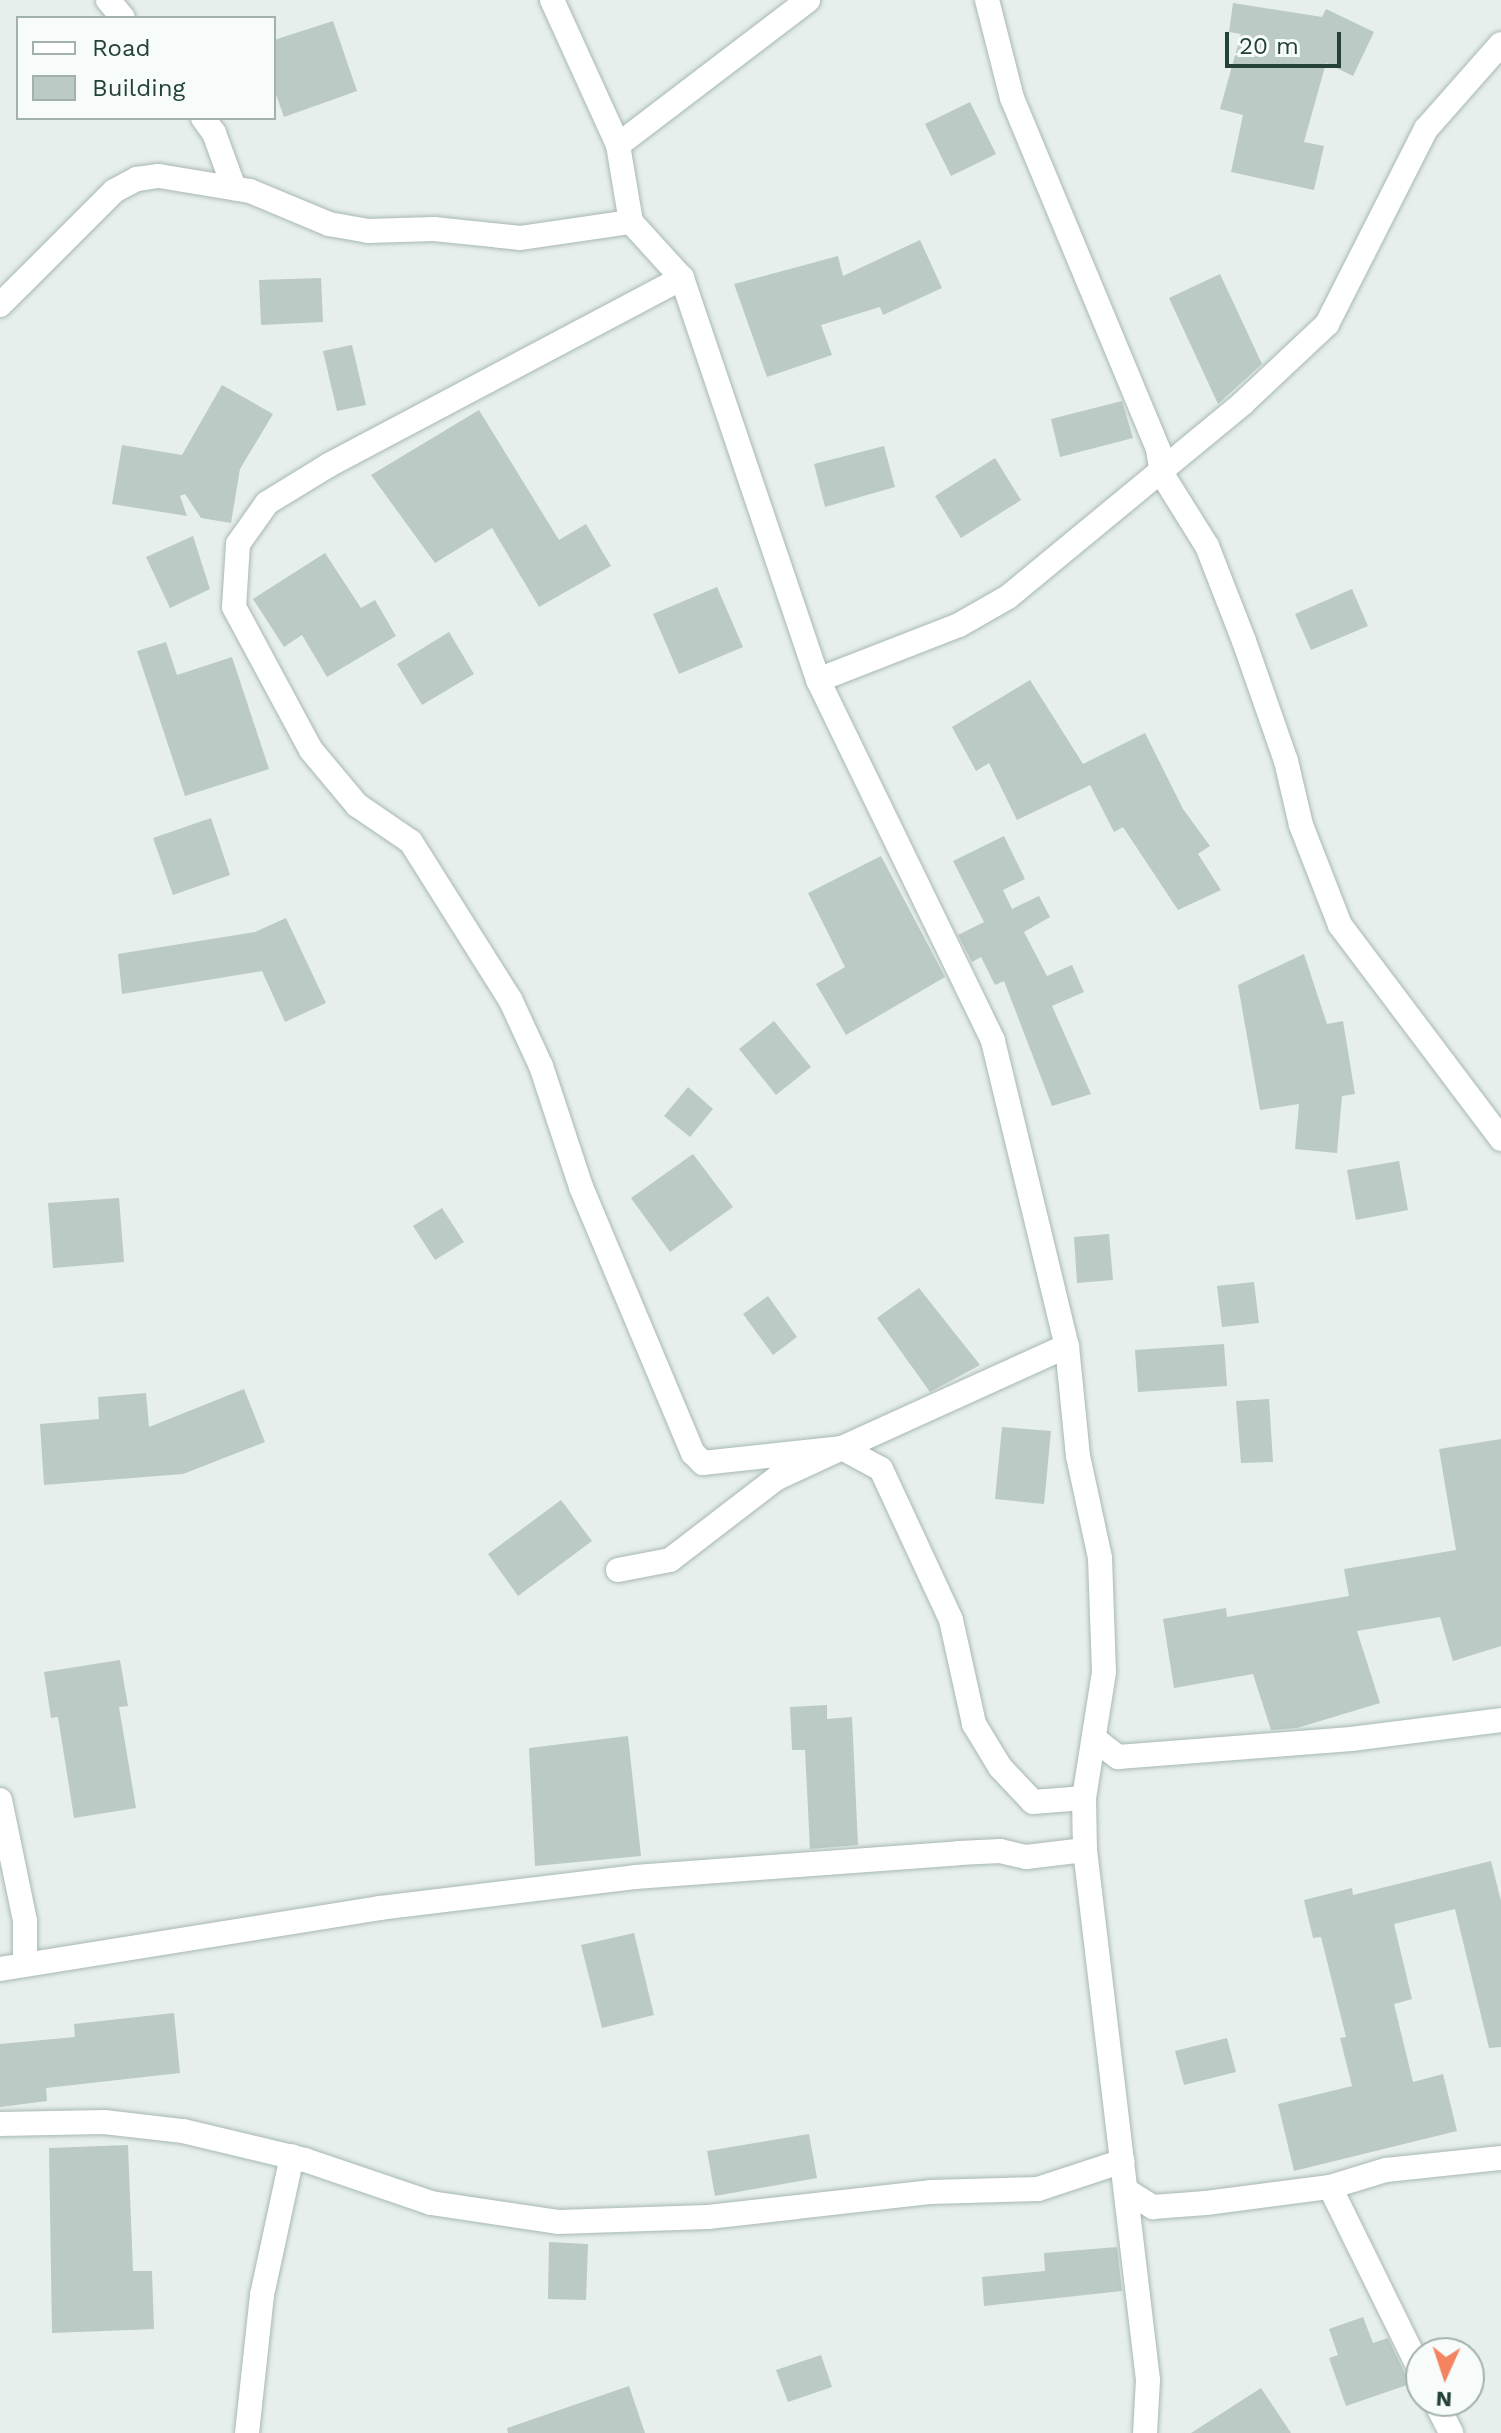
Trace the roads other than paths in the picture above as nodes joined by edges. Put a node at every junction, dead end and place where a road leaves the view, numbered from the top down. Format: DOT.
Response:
graph roads {
  1 [pos="108,0"];
  2 [pos="552,0"];
  3 [pos="808,0"];
  4 [pos="987,0"];
  5 [pos="121,16"];
  6 [pos="1501,44"];
  7 [pos="204,120"];
  8 [pos="618,145"];
  9 [pos="234,188"];
  10 [pos="631,222"];
  11 [pos="682,278"];
  12 [pos="0,305"];
  13 [pos="1162,474"];
  14 [pos="818,680"];
  15 [pos="1501,1139"];
  16 [pos="1067,1346"];
  17 [pos="842,1448"];
  18 [pos="618,1570"];
  19 [pos="1501,1720"];
  20 [pos="1096,1740"];
  21 [pos="1084,1798"];
  22 [pos="0,1800"];
  23 [pos="1085,1850"];
  24 [pos="25,1963"];
  25 [pos="0,1969"];
  26 [pos="0,2124"];
  27 [pos="292,2156"];
  28 [pos="1501,2158"];
  29 [pos="1123,2161"];
  30 [pos="1330,2187"];
  31 [pos="1127,2191"];
  32 [pos="1405,2339"];
  33 [pos="247,2433"];
  34 [pos="1145,2433"];
  1 -- 5 [label="street"];
  2 -- 8 [label="street"];
  3 -- 8 [label="street"];
  4 -- 13 [label="street"];
  6 -- 13 [label="street"];
  7 -- 9 [label="street"];
  8 -- 10 [label="street"];
  9 -- 10 [label="street"];
  9 -- 12 [label="street"];
  10 -- 11 [label="street"];
  11 -- 14 [label="street"];
  11 -- 17 [label="street"];
  13 -- 14 [label="street"];
  13 -- 15 [label="street"];
  14 -- 16 [label="street"];
  16 -- 17 [label="street"];
  16 -- 20 [label="street"];
  17 -- 18 [label="street"];
  17 -- 21 [label="street"];
  19 -- 20 [label="street"];
  20 -- 21 [label="street"];
  21 -- 23 [label="street"];
  22 -- 24 [label="street"];
  23 -- 24 [label="street"];
  23 -- 29 [label="street"];
  24 -- 25 [label="street"];
  26 -- 27 [label="street"];
  27 -- 29 [label="street"];
  27 -- 33 [label="street"];
  28 -- 30 [label="street"];
  29 -- 31 [label="street"];
  30 -- 31 [label="street"];
  30 -- 32 [label="street"];
  31 -- 34 [label="street"];
}
